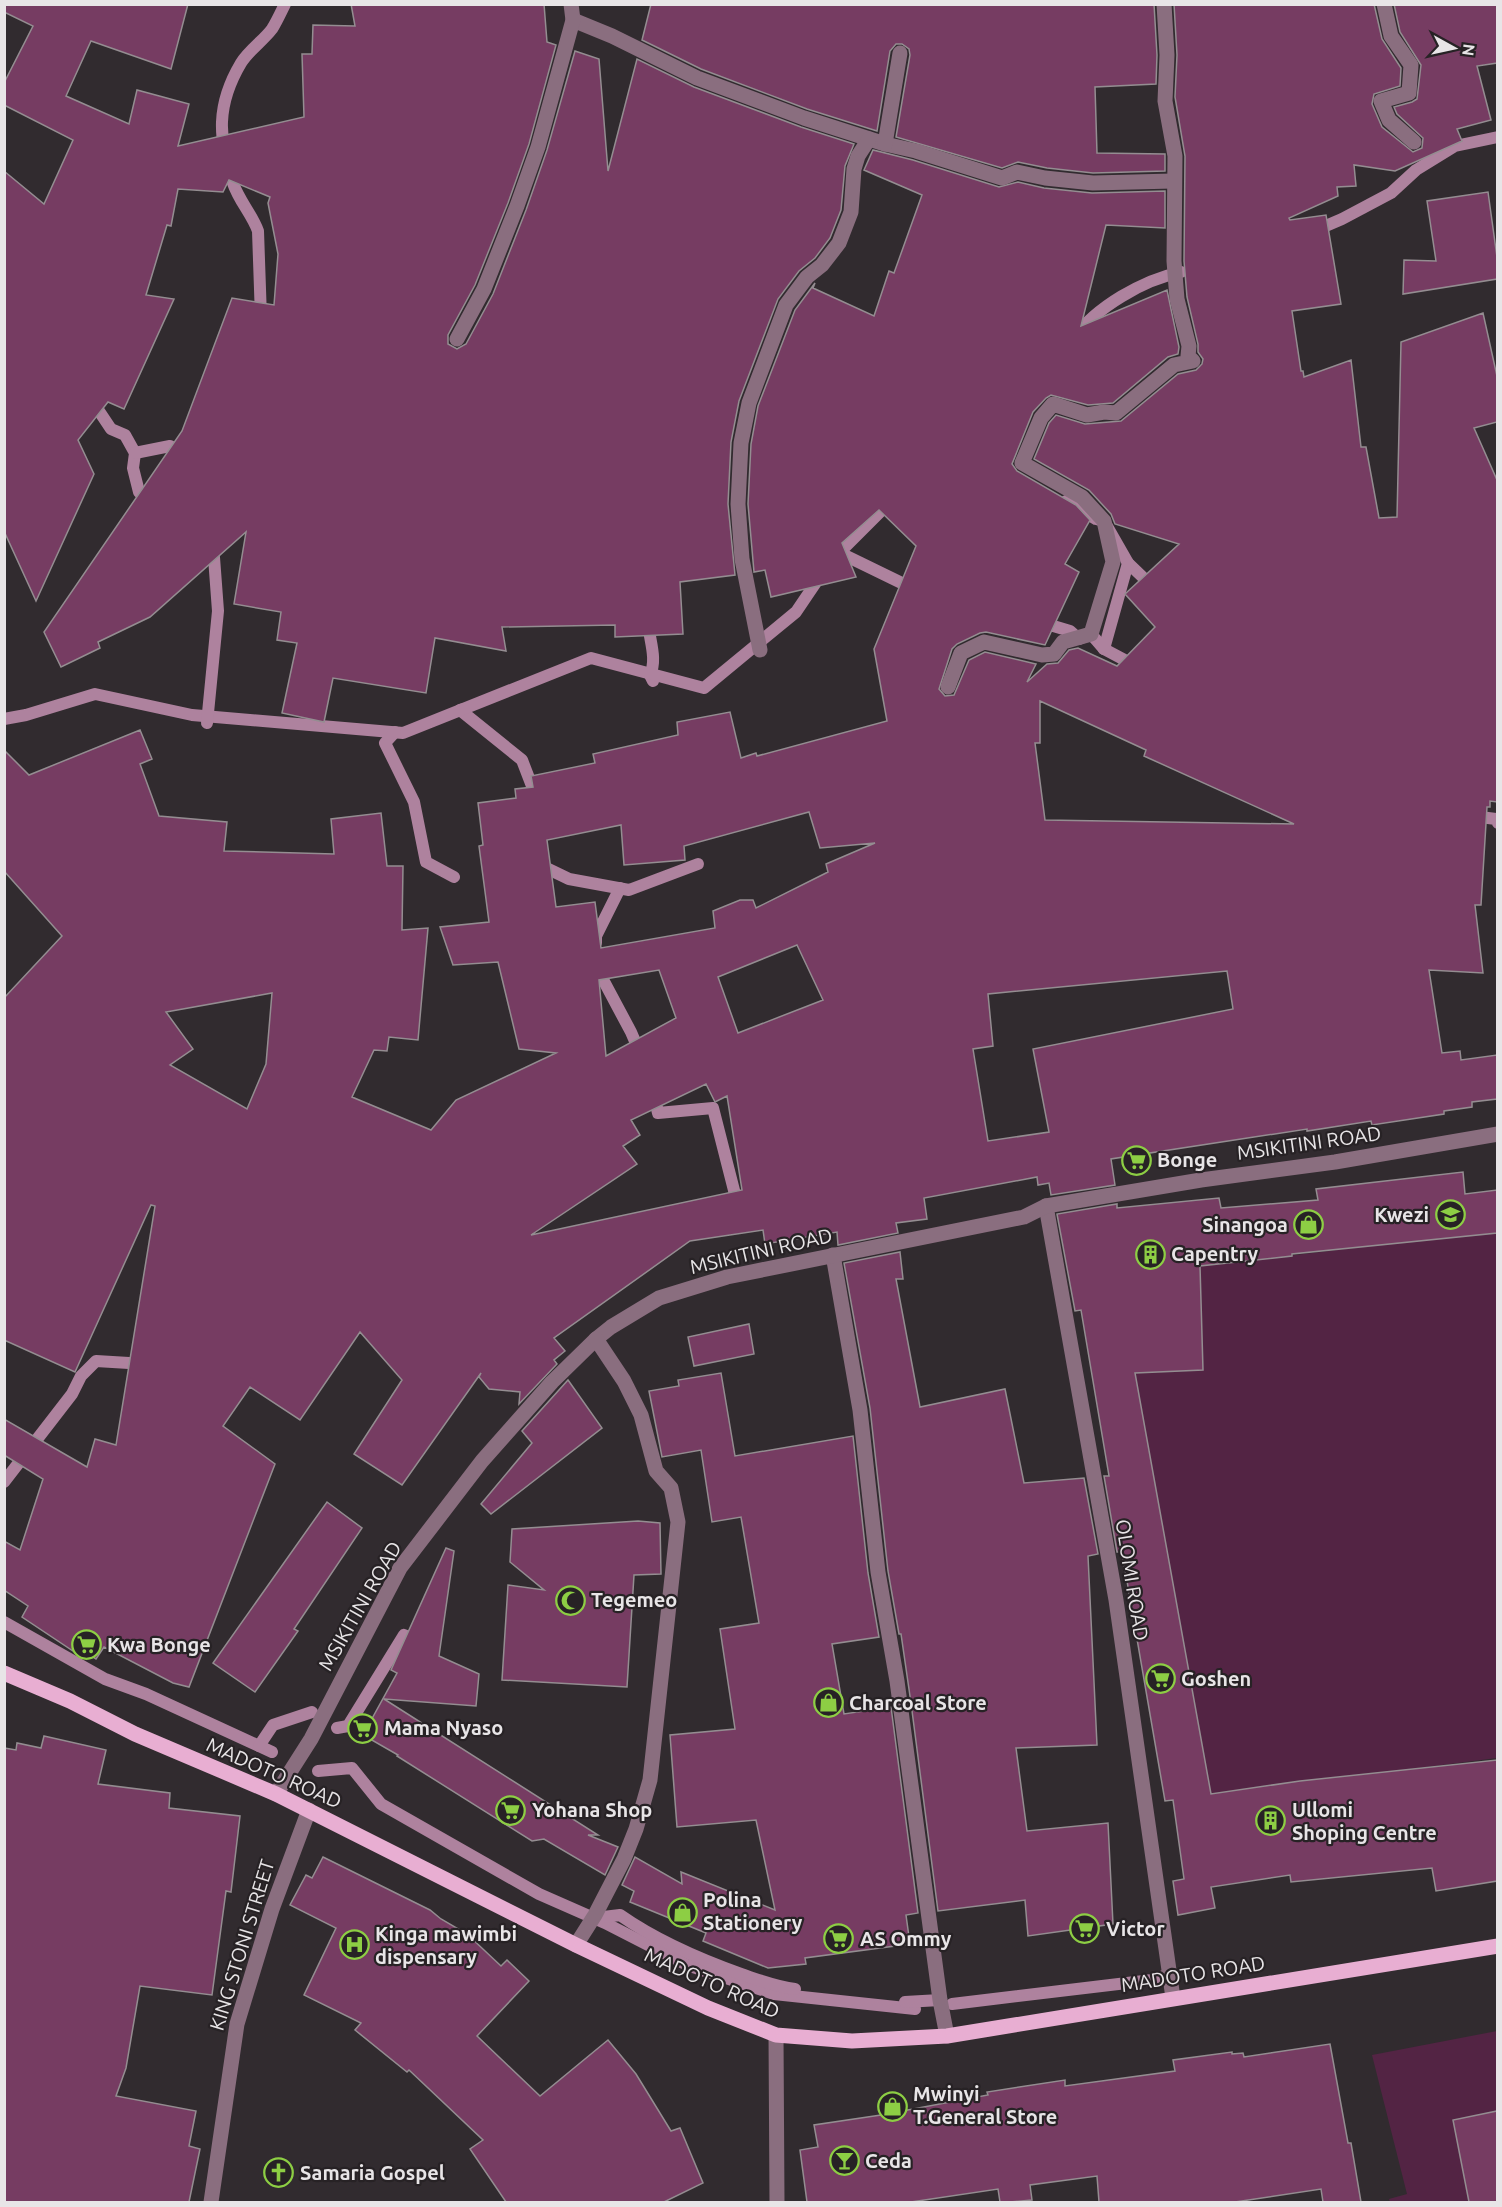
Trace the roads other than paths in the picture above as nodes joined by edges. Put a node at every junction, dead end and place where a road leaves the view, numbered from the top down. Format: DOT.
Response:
graph roads {
  1 [pos="571,4"];
  2 [pos="1164,4"];
  3 [pos="1384,4"];
  4 [pos="573,20"];
  5 [pos="900,53"];
  6 [pos="869,139"];
  7 [pos="1414,142"];
  8 [pos="885,144"];
  9 [pos="1173,181"];
  10 [pos="457,339"];
  11 [pos="760,650"];
  12 [pos="948,687"];
  13 [pos="1497,1134"];
  14 [pos="1046,1206"];
  15 [pos="833,1256"];
  16 [pos="596,1339"];
  17 [pos="4,1673"];
  18 [pos="276,1794"];
  19 [pos="309,1810"];
  20 [pos="576,1945"];
  21 [pos="1497,1946"];
  22 [pos="1173,1998"];
  23 [pos="776,2035"];
  24 [pos="947,2036"];
  25 [pos="211,2202"];
  26 [pos="777,2202"];
  1 -- 4 [label="street"];
  2 -- 9 [label="street"];
  3 -- 7 [label="street"];
  4 -- 6 [label="street"];
  4 -- 10 [label="street"];
  5 -- 8 [label="street"];
  6 -- 8 [label="street"];
  6 -- 11 [label="street"];
  8 -- 9 [label="street"];
  9 -- 12 [label="street"];
  13 -- 14 [label="street, MSIKITINI ROAD"];
  14 -- 15 [label="street, MSIKITINI ROAD"];
  14 -- 22 [label="street, OLOMI ROAD"];
  15 -- 16 [label="street, MSIKITINI ROAD"];
  15 -- 24 [label="street"];
  16 -- 18 [label="street, MSIKITINI ROAD"];
  16 -- 20 [label="street"];
  17 -- 18 [label="main road, MADOTO ROAD"];
  18 -- 19 [label="main road, MADOTO ROAD"];
  19 -- 20 [label="main road, MADOTO ROAD"];
  19 -- 25 [label="street, KING STONI STREET"];
  20 -- 23 [label="main road, MADOTO ROAD"];
  21 -- 22 [label="main road, MADOTO ROAD"];
  22 -- 24 [label="main road, MADOTO ROAD"];
  23 -- 24 [label="main road, MADOTO ROAD"];
  23 -- 26 [label="street"];
}
